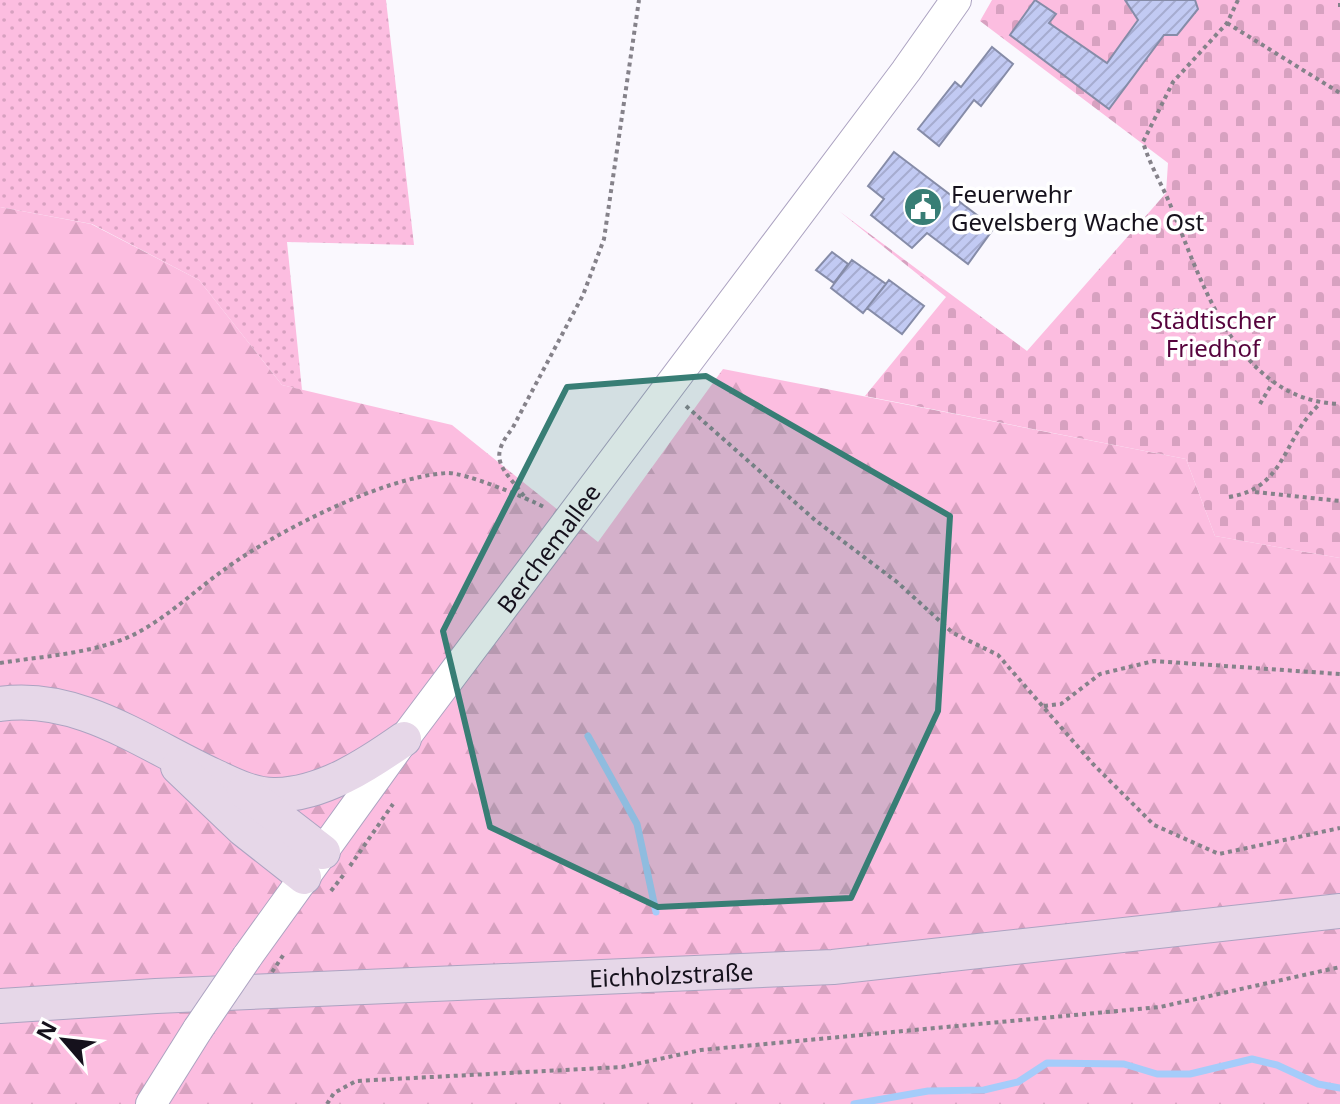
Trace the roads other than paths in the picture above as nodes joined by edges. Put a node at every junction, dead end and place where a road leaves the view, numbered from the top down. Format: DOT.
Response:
graph roads {
  1 [pos="956,0"];
  2 [pos="0,704"];
  3 [pos="404,739"];
  4 [pos="168,755"];
  5 [pos="239,787"];
  6 [pos="314,864"];
  7 [pos="1340,911"];
  8 [pos="0,1006"];
  9 [pos="151,1104"];
  1 -- 3 [label="street, Berchemallee"];
  2 -- 4 [label="main road"];
  3 -- 5 [label="main road"];
  3 -- 6 [label="street, Berchemallee"];
  4 -- 5 [label="main road"];
  4 -- 6 [label="main road"];
  5 -- 6 [label="main road"];
  6 -- 9 [label="street, Berchemallee, bridge"];
  7 -- 8 [label="main road, Eichholzstraße"];
}
